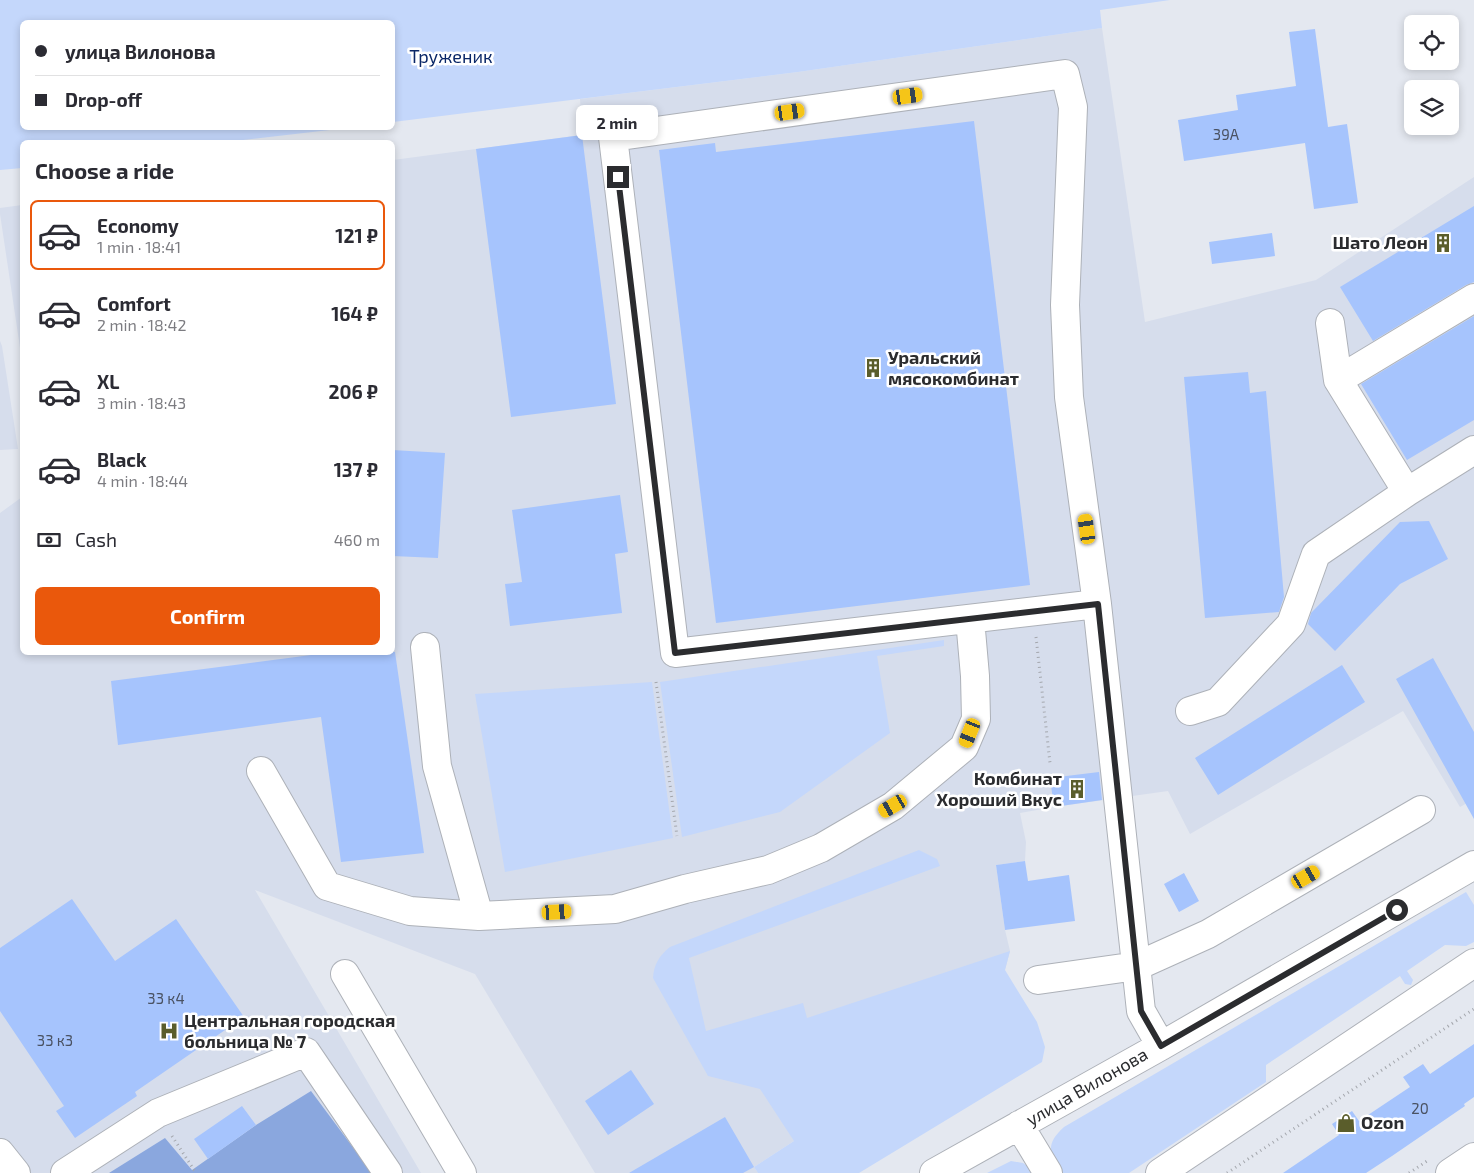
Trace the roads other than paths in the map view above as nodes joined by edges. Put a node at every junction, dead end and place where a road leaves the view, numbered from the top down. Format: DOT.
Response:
graph roads {
  1 [pos="1474,298"];
  2 [pos="1330,323"];
  3 [pos="1338,380"];
  4 [pos="1474,450"];
  5 [pos="1407,492"];
  6 [pos="1098,604"];
  7 [pos="970,619"];
  8 [pos="425,647"];
  9 [pos="1190,711"];
  10 [pos="261,771"];
  11 [pos="1421,810"];
  12 [pos="1471,874"];
  13 [pos="479,916"];
  14 [pos="1474,963"];
  15 [pos="1137,966"];
  16 [pos="344,974"];
  17 [pos="1038,980"];
  18 [pos="1161,1046"];
  19 [pos="1019,1126"];
  20 [pos="0,1152"];
  21 [pos="1474,1157"];
  22 [pos="16,1173"];
  23 [pos="64,1173"];
  24 [pos="388,1173"];
  25 [pos="462,1173"];
  26 [pos="934,1173"];
  27 [pos="1048,1173"];
  28 [pos="1160,1173"];
  29 [pos="1450,1173"];
  1 -- 3 [label="street"];
  2 -- 3 [label="street"];
  3 -- 5 [label="street"];
  4 -- 5 [label="street"];
  5 -- 9 [label="street"];
  6 -- 7 [label="street"];
  6 -- 7 [label="street"];
  6 -- 15 [label="street"];
  7 -- 13 [label="street"];
  8 -- 13 [label="street"];
  10 -- 13 [label="street"];
  11 -- 15 [label="street"];
  12 -- 18 [label="street, улица Вилонова"];
  14 -- 28 [label="street"];
  15 -- 17 [label="street"];
  15 -- 18 [label="street"];
  16 -- 25 [label="street"];
  18 -- 19 [label="street, улица Вилонова"];
  19 -- 26 [label="street, улица Вилонова"];
  19 -- 27 [label="street"];
  20 -- 22 [label="street"];
  21 -- 29 [label="street"];
  23 -- 24 [label="street"];
}
